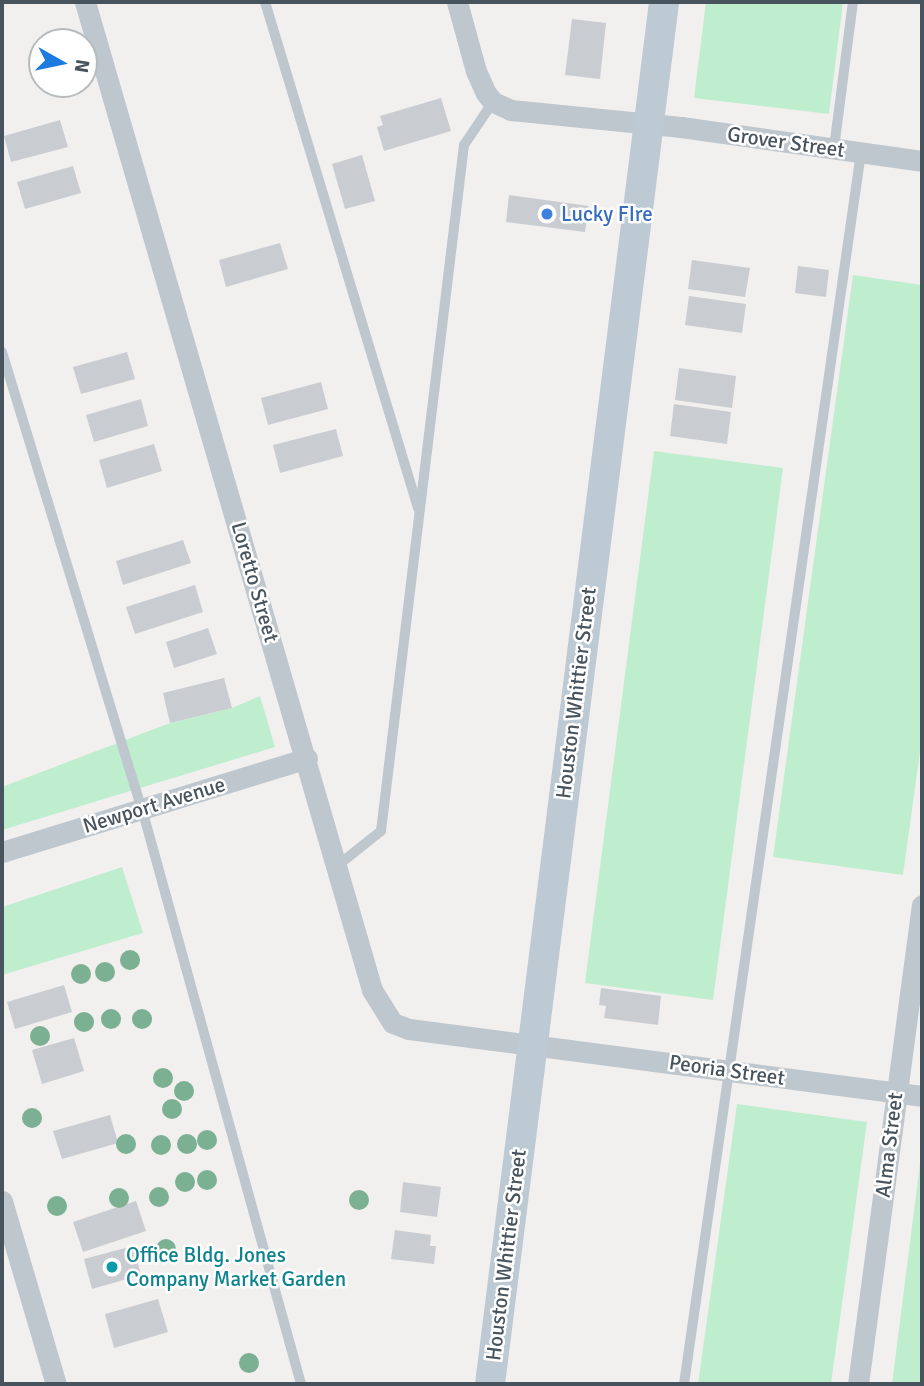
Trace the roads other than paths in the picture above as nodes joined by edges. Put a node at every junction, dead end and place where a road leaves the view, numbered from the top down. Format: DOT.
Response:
graph roads {
  1 [pos="85,2"];
  2 [pos="265,2"];
  3 [pos="457,2"];
  4 [pos="664,2"];
  5 [pos="853,2"];
  6 [pos="493,103"];
  7 [pos="649,124"];
  8 [pos="834,148"];
  9 [pos="861,152"];
  10 [pos="922,161"];
  11 [pos="2,352"];
  12 [pos="419,513"];
  13 [pos="307,758"];
  14 [pos="142,809"];
  15 [pos="2,852"];
  16 [pos="337,866"];
  17 [pos="922,905"];
  18 [pos="531,1044"];
  19 [pos="729,1070"];
  20 [pos="895,1092"];
  21 [pos="922,1096"];
  22 [pos="2,1201"];
  23 [pos="56,1384"];
  24 [pos="301,1384"];
  25 [pos="490,1384"];
  26 [pos="684,1384"];
  27 [pos="858,1384"];
  1 -- 13 [label="street, Loretto Street"];
  2 -- 12 [label="lane"];
  3 -- 6 [label="street"];
  4 -- 7 [label="street, Houston Whittier Street"];
  5 -- 8 [label="lane"];
  6 -- 7 [label="street, Grover Street"];
  6 -- 12 [label="lane"];
  7 -- 8 [label="street, Grover Street"];
  7 -- 18 [label="street, Houston Whittier Street"];
  8 -- 9 [label="street, Grover Street"];
  9 -- 10 [label="street, Grover Street"];
  9 -- 19 [label="lane"];
  11 -- 14 [label="lane"];
  12 -- 16 [label="lane"];
  13 -- 14 [label="street, Newport Avenue"];
  13 -- 16 [label="street, Loretto Street"];
  14 -- 15 [label="street, Newport Avenue"];
  14 -- 24 [label="lane"];
  16 -- 18 [label="street, Loretto Street"];
  17 -- 20 [label="street, Alma Street"];
  18 -- 19 [label="street, Peoria Street"];
  18 -- 25 [label="street, Houston Whittier Street"];
  19 -- 20 [label="street, Peoria Street"];
  19 -- 26 [label="lane"];
  20 -- 21 [label="street, Peoria Street"];
  20 -- 27 [label="street, Alma Street"];
  22 -- 23 [label="street"];
}
